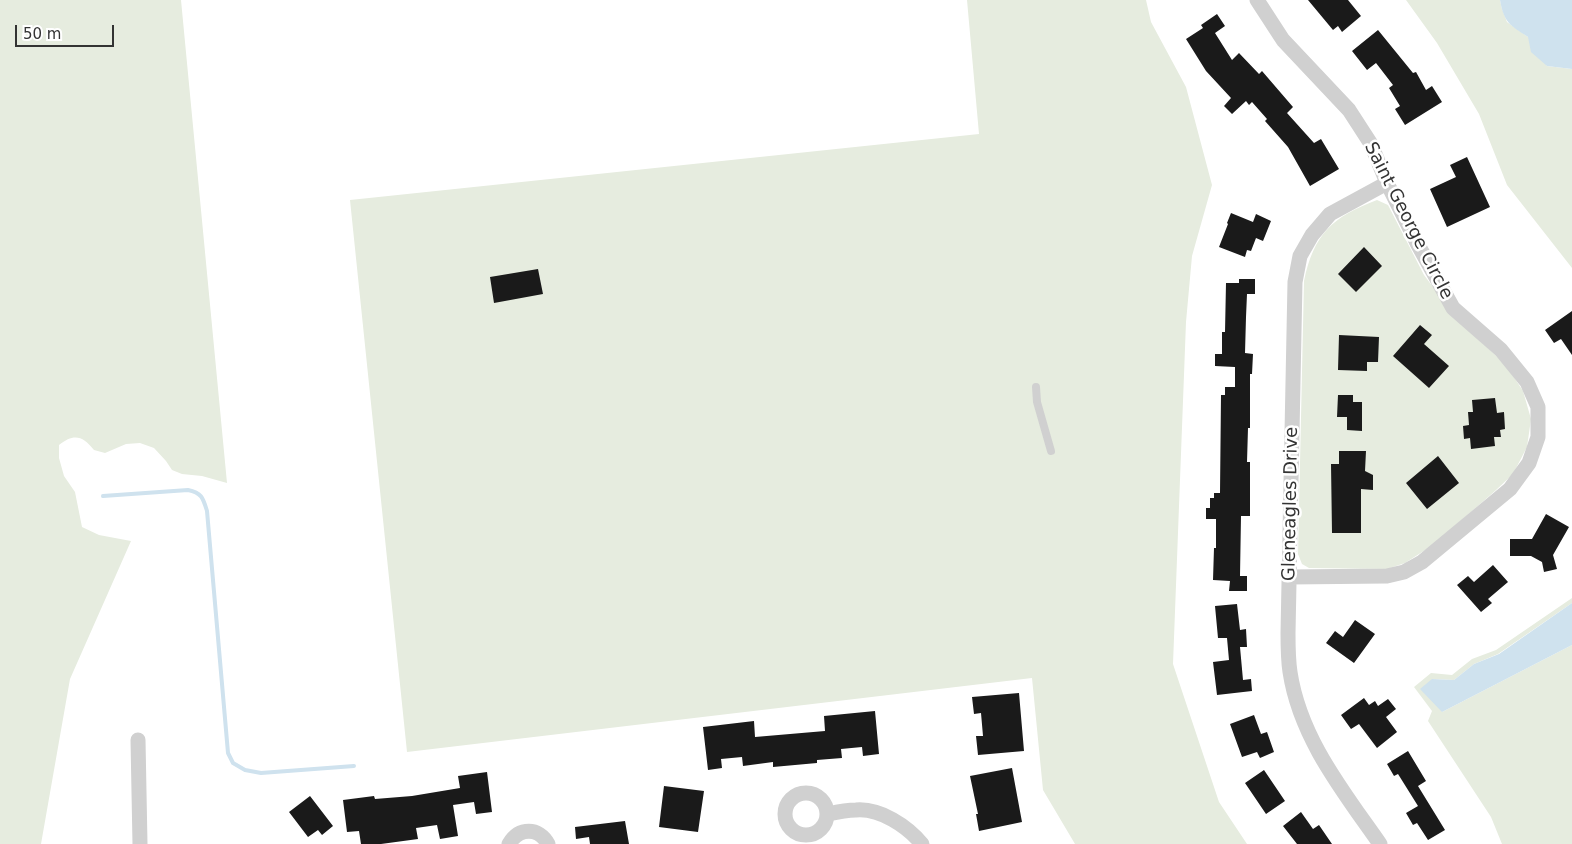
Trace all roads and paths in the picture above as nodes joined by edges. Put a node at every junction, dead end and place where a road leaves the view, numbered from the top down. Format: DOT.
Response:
graph roads {
  1 [pos="1257,0"];
  2 [pos="1387,183"];
  3 [pos="1036,387"];
  4 [pos="1051,450"];
  5 [pos="1290,577"];
  6 [pos="138,740"];
  7 [pos="828,814"];
  8 [pos="140,844"];
  9 [pos="509,844"];
  10 [pos="548,844"];
  11 [pos="922,844"];
  12 [pos="1380,844"];
  1 -- 2 [label="street, Saint George Circle"];
  2 -- 5 [label="street, Gleneagles Drive"];
  2 -- 5 [label="street, Saint George Circle"];
  3 -- 4 [label="lane"];
  5 -- 12 [label="street, Gleneagles Drive"];
  6 -- 8 [label="street"];
  7 -- 11 [label="street"];
  9 -- 10 [label="street"];
}
